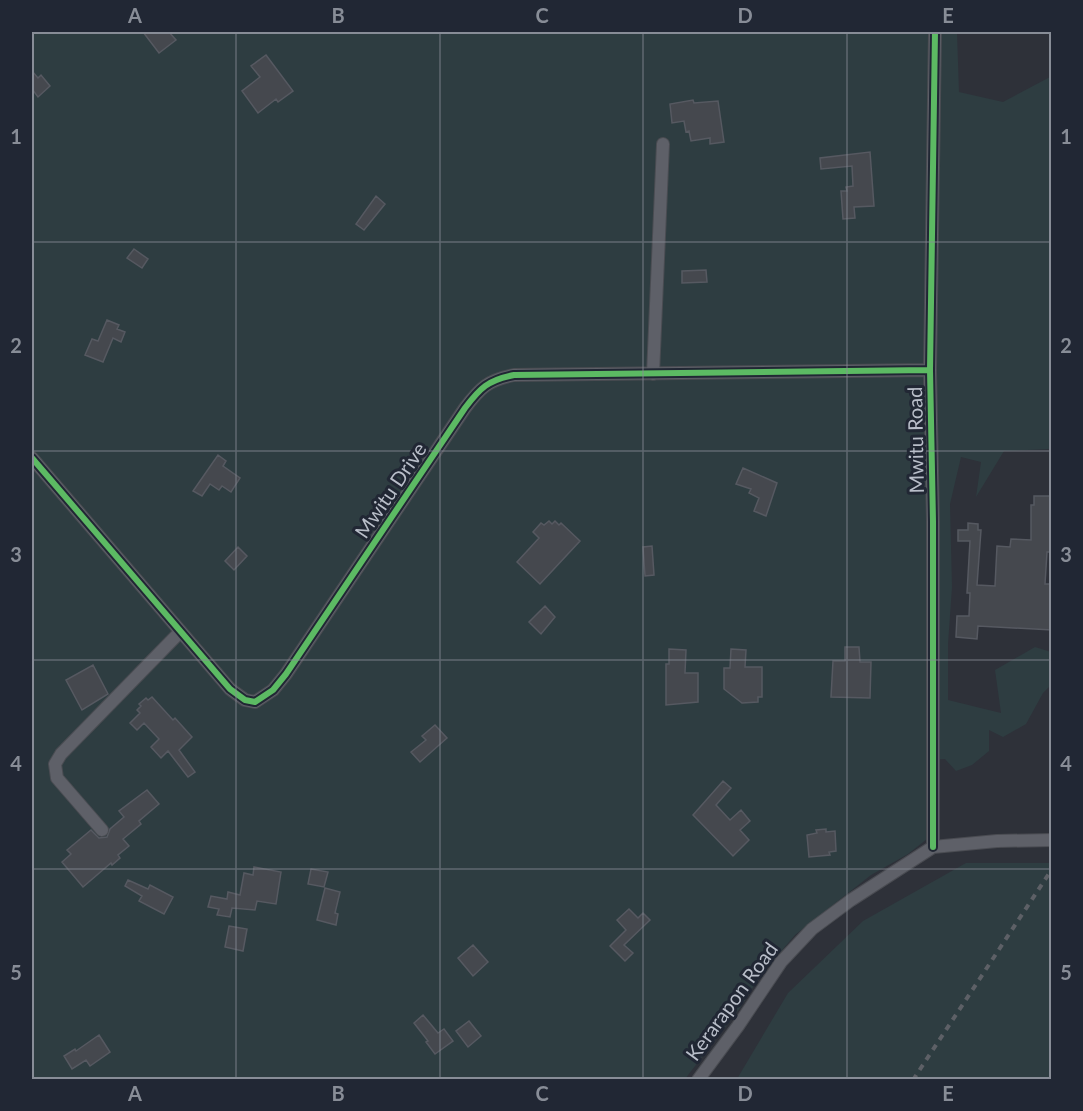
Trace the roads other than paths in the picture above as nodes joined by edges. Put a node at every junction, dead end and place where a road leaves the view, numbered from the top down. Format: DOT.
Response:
graph roads {
  1 [pos="935,32"];
  2 [pos="663,144"];
  3 [pos="930,370"];
  4 [pos="652,374"];
  5 [pos="32,458"];
  6 [pos="180,632"];
  7 [pos="102,830"];
  8 [pos="1052,840"];
  9 [pos="933,847"];
  10 [pos="698,1080"];
  1 -- 3 [label="street, Mwitu Road"];
  2 -- 4 [label="street"];
  3 -- 4 [label="street, Mwitu Drive"];
  3 -- 9 [label="street, Mwitu Road"];
  4 -- 6 [label="street, Mwitu Drive"];
  5 -- 6 [label="street, Mwitu Drive"];
  6 -- 7 [label="street"];
  8 -- 9 [label="street, Kerarapon Road"];
  9 -- 10 [label="street, Kerarapon Road"];
}
